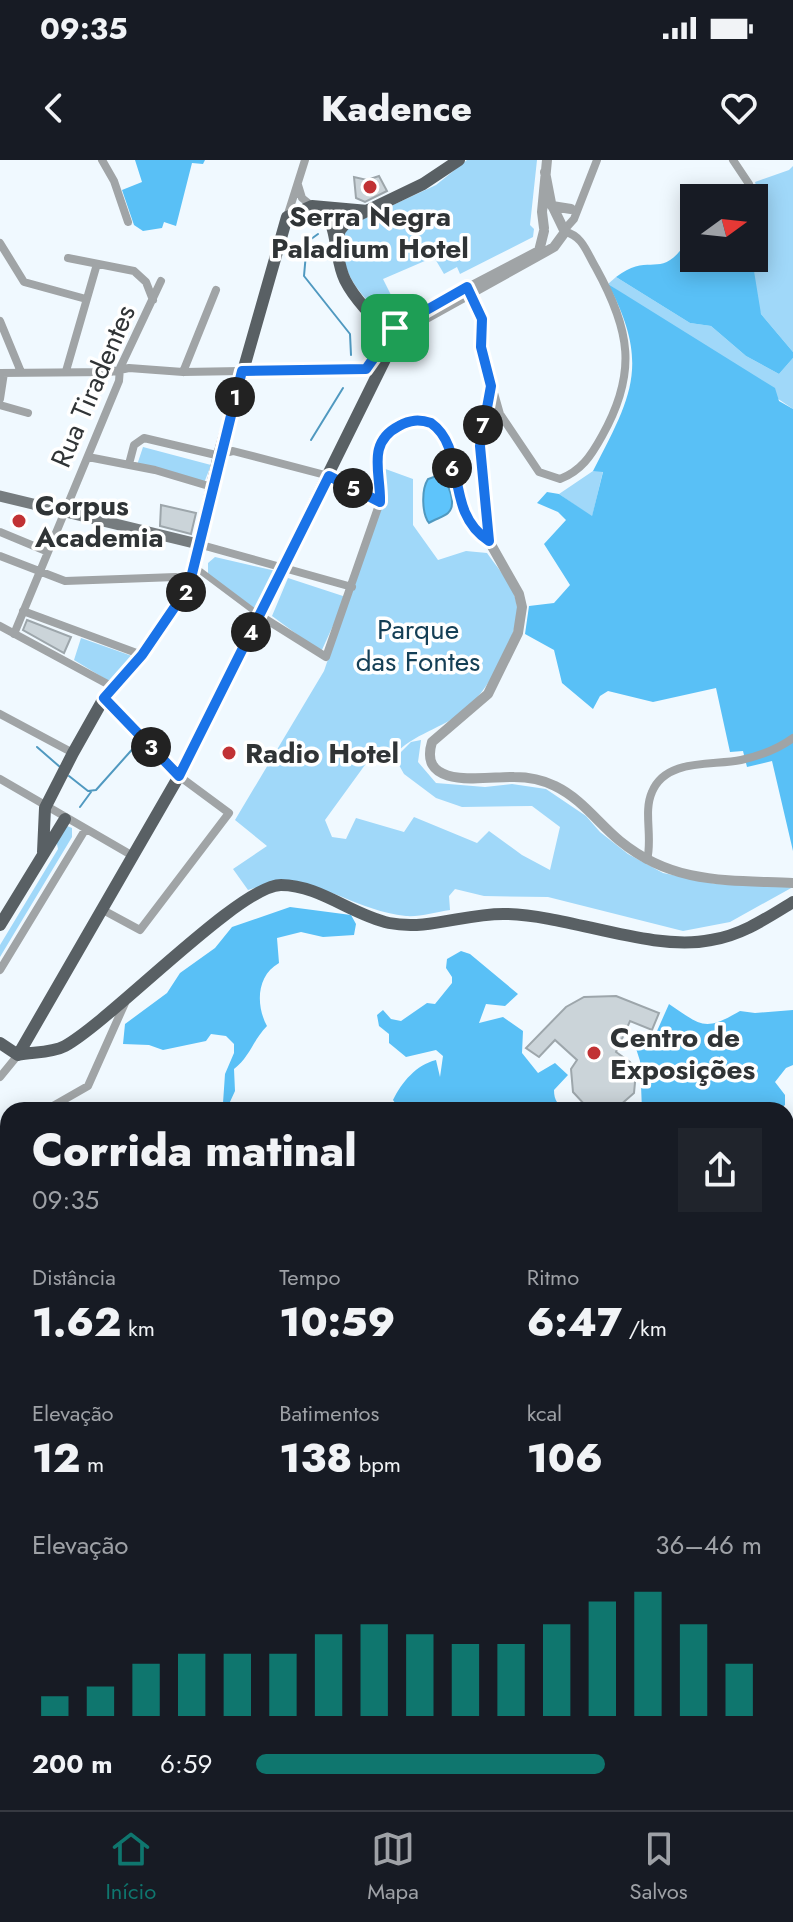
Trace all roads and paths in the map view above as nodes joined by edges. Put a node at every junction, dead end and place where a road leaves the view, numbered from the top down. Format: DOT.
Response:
graph roads {
  1 [pos="102,160"];
  2 [pos="305,160"];
  3 [pos="459,160"];
  4 [pos="597,160"];
  5 [pos="733,160"];
  6 [pos="546,166"];
  7 [pos="298,182"];
  8 [pos="749,184"];
  9 [pos="581,201"];
  10 [pos="552,206"];
  11 [pos="317,207"];
  12 [pos="571,209"];
  13 [pos="368,211"];
  14 [pos="287,217"];
  15 [pos="128,222"];
  16 [pos="562,228"];
  17 [pos="544,229"];
  18 [pos="0,243"];
  19 [pos="335,245"];
  20 [pos="68,258"];
  21 [pos="97,264"];
  22 [pos="161,281"];
  23 [pos="216,290"];
  24 [pos="469,291"];
  25 [pos="86,299"];
  26 [pos="153,301"];
  27 [pos="0,321"];
  28 [pos="392,337"];
  29 [pos="120,368"];
  30 [pos="66,371"];
  31 [pos="242,371"];
  32 [pos="21,372"];
  33 [pos="183,372"];
  34 [pos="372,372"];
  35 [pos="2,373"];
  36 [pos="491,386"];
  37 [pos="0,402"];
  38 [pos="28,413"];
  39 [pos="219,455"];
  40 [pos="88,457"];
  41 [pos="129,464"];
  42 [pos="329,476"];
  43 [pos="212,487"];
  44 [pos="0,496"];
  45 [pos="380,502"];
  46 [pos="63,511"];
  47 [pos="0,532"];
  48 [pos="489,541"];
  49 [pos="198,544"];
  50 [pos="46,551"];
  51 [pos="0,556"];
  52 [pos="195,567"];
  53 [pos="283,567"];
  54 [pos="39,572"];
  55 [pos="189,586"];
  56 [pos="352,587"];
  57 [pos="23,611"];
  58 [pos="259,615"];
  59 [pos="0,626"];
  60 [pos="14,634"];
  61 [pos="142,655"];
  62 [pos="109,692"];
  63 [pos="0,714"];
  64 [pos="793,738"];
  65 [pos="73,753"];
  66 [pos="179,776"];
  67 [pos="0,779"];
  68 [pos="45,808"];
  69 [pos="65,819"];
  70 [pos="85,830"];
  71 [pos="43,852"];
  72 [pos="133,856"];
  73 [pos="647,860"];
  74 [pos="793,883"];
  75 [pos="793,902"];
  76 [pos="103,910"];
  77 [pos="0,925"];
  78 [pos="0,970"];
  79 [pos="127,999"];
  80 [pos="0,1043"];
  81 [pos="18,1055"];
  82 [pos="0,1077"];
  83 [pos="60,1102"];
  1 -- 15 [label="street"];
  2 -- 7 [label="street"];
  3 -- 13 [label="main road"];
  4 -- 9 [label="street"];
  5 -- 8 [label="street"];
  6 -- 10 [label="street"];
  6 -- 17 [label="street"];
  7 -- 11 [label="street"];
  7 -- 14 [label="street"];
  9 -- 12 [label="street"];
  9 -- 16 [label="street"];
  10 -- 12 [label="street"];
  10 -- 16 [label="street"];
  11 -- 13 [label="main road"];
  11 -- 14 [label="main road"];
  11 -- 19 [label="main road"];
  12 -- 16 [label="street"];
  13 -- 19 [label="main road"];
  14 -- 31 [label="main road"];
  16 -- 17 [label="street"];
  16 -- 17 [label="street"];
  16 -- 24 [label="street"];
  16 -- 36 [label="street"];
  17 -- 24 [label="street"];
  18 -- 25 [label="street"];
  19 -- 28 [label="main road"];
  20 -- 21 [label="street"];
  21 -- 25 [label="street"];
  21 -- 26 [label="street"];
  22 -- 26 [label="street, Rua Tiradentes"];
  23 -- 33 [label="street"];
  24 -- 28 [label="street"];
  24 -- 36 [label="street"];
  25 -- 30 [label="street"];
  26 -- 29 [label="street, Rua Tiradentes"];
  27 -- 32 [label="street"];
  28 -- 34 [label="main road"];
  29 -- 30 [label="street"];
  29 -- 33 [label="street"];
  29 -- 40 [label="street, Rua Tiradentes"];
  30 -- 32 [label="street"];
  31 -- 33 [label="street"];
  31 -- 34 [label="street"];
  31 -- 39 [label="main road"];
  32 -- 35 [label="street"];
  34 -- 42 [label="main road"];
  35 -- 37 [label="street"];
  36 -- 48 [label="street"];
  37 -- 38 [label="street"];
  39 -- 41 [label="street"];
  39 -- 42 [label="street"];
  39 -- 43 [label="main road"];
  40 -- 41 [label="street"];
  40 -- 46 [label="street, Rua Tiradentes"];
  41 -- 43 [label="street"];
  42 -- 45 [label="street"];
  42 -- 53 [label="main road"];
  43 -- 49 [label="main road"];
  44 -- 46 [label="main road"];
  45 -- 48 [label="street"];
  45 -- 56 [label="street"];
  46 -- 49 [label="main road"];
  46 -- 50 [label="street, Rua Tiradentes"];
  47 -- 50 [label="street"];
  48 -- 73 [label="street"];
  49 -- 52 [label="main road"];
  49 -- 53 [label="street"];
  50 -- 54 [label="street, Rua Tiradentes"];
  51 -- 54 [label="street"];
  52 -- 55 [label="main road"];
  52 -- 58 [label="street"];
  53 -- 56 [label="street"];
  53 -- 58 [label="main road"];
  54 -- 55 [label="street"];
  54 -- 57 [label="street"];
  55 -- 61 [label="main road"];
  56 -- 58 [label="street"];
  57 -- 60 [label="street"];
  57 -- 61 [label="street"];
  58 -- 66 [label="main road"];
  59 -- 60 [label="street"];
  60 -- 62 [label="street"];
  61 -- 62 [label="main road"];
  62 -- 65 [label="main road"];
  62 -- 66 [label="street"];
  63 -- 65 [label="street"];
  64 -- 73 [label="street"];
  65 -- 68 [label="main road"];
  66 -- 72 [label="main road"];
  66 -- 76 [label="street"];
  67 -- 68 [label="street"];
  68 -- 69 [label="street"];
  68 -- 71 [label="main road"];
  69 -- 70 [label="street"];
  69 -- 71 [label="main road"];
  70 -- 72 [label="street"];
  70 -- 78 [label="street"];
  71 -- 77 [label="main road"];
  72 -- 76 [label="main road"];
  73 -- 74 [label="street"];
  75 -- 79 [label="main road"];
  76 -- 81 [label="main road"];
  79 -- 81 [label="main road"];
  79 -- 83 [label="street"];
  80 -- 81 [label="main road"];
  81 -- 82 [label="street"];
}
